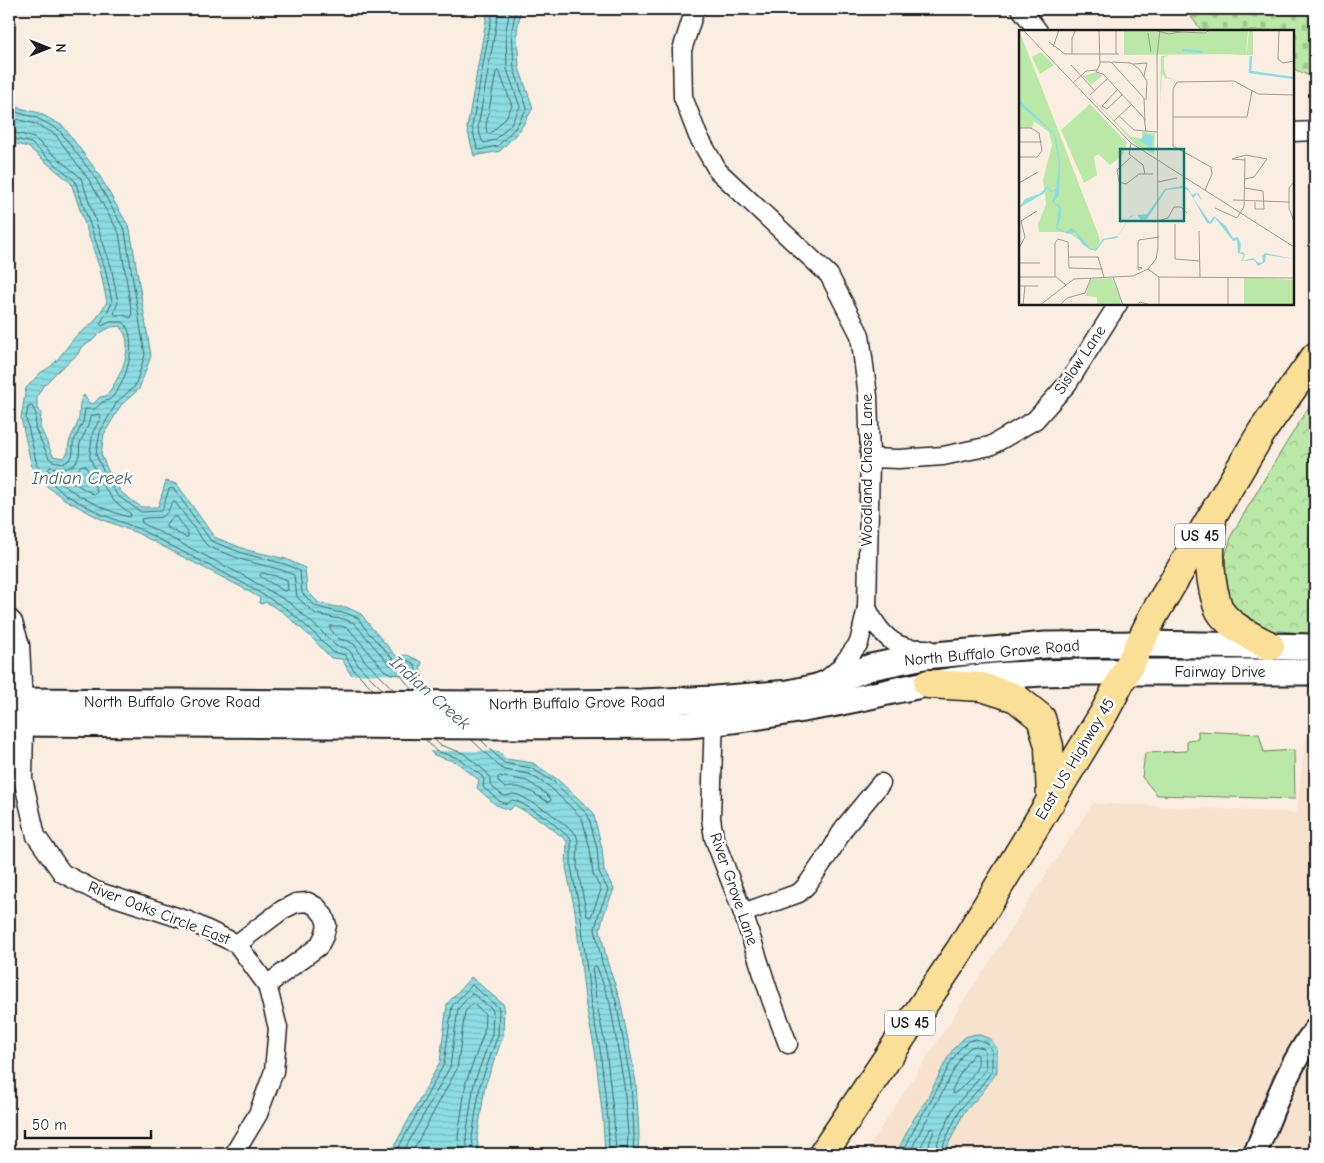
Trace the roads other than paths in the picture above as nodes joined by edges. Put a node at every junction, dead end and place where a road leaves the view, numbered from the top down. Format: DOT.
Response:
graph roads {
  1 [pos="695,9"];
  2 [pos="1021,9"];
  3 [pos="1037,30"];
  4 [pos="1315,130"];
  5 [pos="1294,132"];
  6 [pos="1117,305"];
  7 [pos="1315,356"];
  8 [pos="870,458"];
  9 [pos="1212,515"];
  10 [pos="867,608"];
  11 [pos="9,618"];
  12 [pos="1140,644"];
  13 [pos="1270,646"];
  14 [pos="1315,647"];
  15 [pos="1016,648"];
  16 [pos="1125,672"];
  17 [pos="1315,672"];
  18 [pos="928,684"];
  19 [pos="817,687"];
  20 [pos="714,711"];
  21 [pos="16,712"];
  22 [pos="881,783"];
  23 [pos="1051,801"];
  24 [pos="743,913"];
  25 [pos="237,944"];
  26 [pos="267,984"];
  27 [pos="1315,1030"];
  28 [pos="788,1044"];
  29 [pos="234,1154"];
  30 [pos="823,1154"];
  31 [pos="1255,1154"];
  1 -- 8 [label="street, Woodland Chase Lane"];
  2 -- 3 [label="street"];
  4 -- 5 [label="street"];
  6 -- 8 [label="street, Sislow Lane"];
  7 -- 9 [label="main road, East US Highway 45 / US 45"];
  8 -- 10 [label="street, Woodland Chase Lane"];
  9 -- 12 [label="main road, East US Highway 45 / US 45"];
  9 -- 13 [label="main road"];
  10 -- 15 [label="street"];
  10 -- 19 [label="street, Woodland Chase Lane"];
  11 -- 21 [label="street, River Oaks Circle East"];
  12 -- 13 [label="main road, Fairway Drive"];
  12 -- 15 [label="main road, North Buffalo Grove Road"];
  12 -- 16 [label="main road, East US Highway 45 / US 45"];
  13 -- 14 [label="main road, Fairway Drive"];
  15 -- 19 [label="main road, North Buffalo Grove Road"];
  16 -- 17 [label="main road, Fairway Drive"];
  16 -- 18 [label="main road, North Buffalo Grove Road"];
  16 -- 23 [label="main road, East US Highway 45 / US 45"];
  18 -- 20 [label="main road, North Buffalo Grove Road"];
  18 -- 23 [label="main road"];
  19 -- 20 [label="main road, North Buffalo Grove Road"];
  20 -- 21 [label="main road, North Buffalo Grove Road"];
  20 -- 24 [label="street, River Grove Lane"];
  21 -- 25 [label="street, River Oaks Circle East"];
  22 -- 24 [label="street"];
  23 -- 30 [label="main road, East US Highway 45 / US 45"];
  24 -- 28 [label="street, River Grove Lane"];
  25 -- 26 [label="street, River Oaks Circle East"];
  25 -- 26 [label="street, River Oaks Circle East"];
  26 -- 29 [label="street, River Oaks Circle East"];
  27 -- 31 [label="street"];
}
